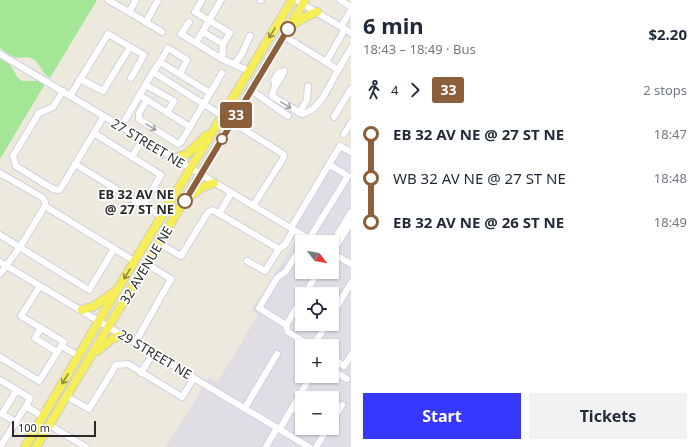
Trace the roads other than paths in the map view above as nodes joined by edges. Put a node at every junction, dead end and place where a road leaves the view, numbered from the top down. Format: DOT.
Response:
graph roads {
  1 [pos="108,0"];
  2 [pos="136,0"];
  3 [pos="158,0"];
  4 [pos="202,0"];
  5 [pos="221,0"];
  6 [pos="292,0"];
  7 [pos="340,0"];
  8 [pos="302,1"];
  9 [pos="351,7"];
  10 [pos="351,10"];
  11 [pos="129,12"];
  12 [pos="317,12"];
  13 [pos="209,21"];
  14 [pos="146,22"];
  15 [pos="189,22"];
  16 [pos="289,26"];
  17 [pos="346,30"];
  18 [pos="162,32"];
  19 [pos="202,32"];
  20 [pos="250,36"];
  21 [pos="284,36"];
  22 [pos="196,43"];
  23 [pos="223,44"];
  24 [pos="130,46"];
  25 [pos="351,48"];
  26 [pos="0,54"];
  27 [pos="222,59"];
  28 [pos="160,62"];
  29 [pos="326,62"];
  30 [pos="234,64"];
  31 [pos="338,70"];
  32 [pos="249,71"];
  33 [pos="154,72"];
  34 [pos="283,72"];
  35 [pos="222,73"];
  36 [pos="180,74"];
  37 [pos="131,78"];
  38 [pos="80,79"];
  39 [pos="146,85"];
  40 [pos="308,86"];
  41 [pos="351,89"];
  42 [pos="251,90"];
  43 [pos="63,91"];
  44 [pos="210,93"];
  45 [pos="70,96"];
  46 [pos="139,96"];
  47 [pos="147,100"];
  48 [pos="204,103"];
  49 [pos="168,113"];
  50 [pos="299,113"];
  51 [pos="223,115"];
  52 [pos="104,116"];
  53 [pos="288,116"];
  54 [pos="334,117"];
  55 [pos="233,121"];
  56 [pos="351,123"];
  57 [pos="216,126"];
  58 [pos="121,127"];
  59 [pos="190,127"];
  60 [pos="94,133"];
  61 [pos="344,134"];
  62 [pos="142,140"];
  63 [pos="351,152"];
  64 [pos="132,157"];
  65 [pos="174,159"];
  66 [pos="75,164"];
  67 [pos="330,165"];
  68 [pos="191,169"];
  69 [pos="0,173"];
  70 [pos="200,175"];
  71 [pos="214,183"];
  72 [pos="231,193"];
  73 [pos="185,201"];
  74 [pos="142,205"];
  75 [pos="45,206"];
  76 [pos="253,206"];
  77 [pos="351,212"];
  78 [pos="219,214"];
  79 [pos="162,217"];
  80 [pos="351,222"];
  81 [pos="292,229"];
  82 [pos="344,233"];
  83 [pos="0,235"];
  84 [pos="301,235"];
  85 [pos="312,235"];
  86 [pos="337,235"];
  87 [pos="351,237"];
  88 [pos="339,241"];
  89 [pos="159,243"];
  90 [pos="20,247"];
  91 [pos="114,249"];
  92 [pos="279,249"];
  93 [pos="295,257"];
  94 [pos="339,257"];
  95 [pos="134,261"];
  96 [pos="247,261"];
  97 [pos="3,263"];
  98 [pos="147,264"];
  99 [pos="351,264"];
  100 [pos="0,274"];
  101 [pos="351,283"];
  102 [pos="40,286"];
  103 [pos="117,290"];
  104 [pos="339,303"];
  105 [pos="82,310"];
  106 [pos="295,310"];
  107 [pos="99,321"];
  108 [pos="286,325"];
  109 [pos="109,327"];
  110 [pos="41,328"];
  111 [pos="122,335"];
  112 [pos="300,339"];
  113 [pos="135,343"];
  114 [pos="61,346"];
  115 [pos="57,352"];
  116 [pos="153,353"];
  117 [pos="93,354"];
  118 [pos="278,354"];
  119 [pos="351,354"];
  120 [pos="79,356"];
  121 [pos="0,357"];
  122 [pos="339,363"];
  123 [pos="344,366"];
  124 [pos="351,370"];
  125 [pos="141,373"];
  126 [pos="339,374"];
  127 [pos="194,378"];
  128 [pos="347,379"];
  129 [pos="0,380"];
  130 [pos="307,383"];
  131 [pos="17,390"];
  132 [pos="66,396"];
  133 [pos="342,405"];
  134 [pos="26,406"];
  135 [pos="245,408"];
  136 [pos="292,408"];
  137 [pos="295,410"];
  138 [pos="339,410"];
  139 [pos="43,417"];
  140 [pos="16,422"];
  141 [pos="49,425"];
  142 [pos="279,429"];
  143 [pos="324,435"];
  144 [pos="27,444"];
  145 [pos="0,447"];
  146 [pos="22,447"];
  147 [pos="36,447"];
  148 [pos="86,447"];
  149 [pos="266,447"];
  150 [pos="309,447"];
  151 [pos="316,447"];
  1 -- 11 [label="street"];
  2 -- 11 [label="street"];
  3 -- 14 [label="street"];
  4 -- 13 [label="street"];
  5 -- 13 [label="street"];
  6 -- 32 [label="main road, 32 AVENUE NE, one-way"];
  7 -- 9 [label="street"];
  8 -- 12 [label="street"];
  8 -- 16 [label="main road, 32 AVENUE NE"];
  10 -- 17 [label="street"];
  11 -- 14 [label="street"];
  12 -- 16 [label="main road"];
  12 -- 17 [label="street"];
  13 -- 19 [label="street"];
  13 -- 23 [label="street"];
  14 -- 18 [label="street"];
  15 -- 22 [label="street"];
  16 -- 21 [label="main road, 32 AVENUE NE"];
  17 -- 29 [label="street"];
  19 -- 22 [label="street"];
  19 -- 23 [label="street"];
  20 -- 30 [label="street"];
  21 -- 29 [label="street"];
  21 -- 42 [label="main road, 32 AVENUE NE"];
  22 -- 27 [label="street"];
  23 -- 27 [label="street"];
  24 -- 37 [label="street"];
  24 -- 38 [label="street"];
  24 -- 38 [label="street"];
  25 -- 31 [label="street"];
  26 -- 43 [label="street, 27 STREET NE"];
  27 -- 30 [label="street"];
  28 -- 33 [label="street"];
  28 -- 36 [label="street"];
  28 -- 36 [label="street"];
  29 -- 31 [label="street"];
  30 -- 32 [label="street"];
  31 -- 50 [label="street"];
  32 -- 51 [label="main road, 32 AVENUE NE"];
  33 -- 39 [label="street"];
  33 -- 48 [label="street"];
  34 -- 50 [label="street, one-way"];
  35 -- 44 [label="street"];
  36 -- 44 [label="street"];
  38 -- 45 [label="street"];
  39 -- 46 [label="street"];
  39 -- 49 [label="street"];
  40 -- 50 [label="street"];
  41 -- 54 [label="street"];
  42 -- 53 [label="street"];
  42 -- 55 [label="main road, 32 AVENUE NE"];
  43 -- 45 [label="street, 27 STREET NE"];
  43 -- 66 [label="street"];
  44 -- 48 [label="street"];
  45 -- 52 [label="street, 27 STREET NE"];
  46 -- 47 [label="street"];
  46 -- 58 [label="street"];
  47 -- 49 [label="street"];
  47 -- 59 [label="street, one-way"];
  48 -- 51 [label="street"];
  48 -- 59 [label="street"];
  49 -- 59 [label="street"];
  51 -- 55 [label="street"];
  51 -- 57 [label="main road, 32 AVENUE NE"];
  52 -- 58 [label="street, 27 STREET NE"];
  52 -- 60 [label="street"];
  55 -- 70 [label="main road, 32 AVENUE NE"];
  55 -- 76 [label="street"];
  56 -- 61 [label="street"];
  57 -- 65 [label="main road"];
  57 -- 68 [label="main road, 32 AVENUE NE"];
  58 -- 62 [label="street, 27 STREET NE"];
  60 -- 64 [label="street"];
  60 -- 66 [label="street"];
  62 -- 64 [label="street"];
  62 -- 65 [label="street, 27 STREET NE"];
  63 -- 67 [label="street"];
  64 -- 74 [label="street"];
  65 -- 68 [label="street, 27 STREET NE"];
  66 -- 74 [label="street"];
  67 -- 81 [label="street"];
  67 -- 85 [label="street"];
  68 -- 70 [label="street, 27 STREET NE"];
  68 -- 79 [label="main road, 32 AVENUE NE"];
  69 -- 75 [label="street"];
  70 -- 71 [label="street, 27 STREET NE"];
  70 -- 73 [label="main road, 32 AVENUE NE"];
  71 -- 72 [label="street, 27 STREET NE"];
  71 -- 73 [label="main road"];
  72 -- 76 [label="street, 27 STREET NE"];
  72 -- 78 [label="street"];
  73 -- 89 [label="main road, 32 AVENUE NE"];
  74 -- 79 [label="street"];
  75 -- 90 [label="street"];
  75 -- 91 [label="street"];
  76 -- 81 [label="street, 27 STREET NE"];
  77 -- 86 [label="street"];
  78 -- 89 [label="street"];
  78 -- 92 [label="street"];
  79 -- 95 [label="main road, 32 AVENUE NE"];
  80 -- 82 [label="street"];
  81 -- 84 [label="street, 27 STREET NE"];
  81 -- 92 [label="street"];
  82 -- 87 [label="street"];
  82 -- 88 [label="street"];
  83 -- 90 [label="street"];
  89 -- 98 [label="main road, 32 AVENUE NE"];
  90 -- 91 [label="street"];
  90 -- 97 [label="street"];
  91 -- 95 [label="street"];
  92 -- 96 [label="street"];
  93 -- 108 [label="street"];
  94 -- 99 [label="street"];
  95 -- 103 [label="main road, 32 AVENUE NE, one-way"];
  97 -- 100 [label="street"];
  97 -- 102 [label="street, 29 STREET NE"];
  98 -- 109 [label="main road, 32 AVENUE NE"];
  98 -- 113 [label="street"];
  101 -- 104 [label="street"];
  102 -- 105 [label="street, 29 STREET NE"];
  102 -- 110 [label="street"];
  103 -- 105 [label="main road"];
  103 -- 107 [label="main road, 32 AVENUE NE"];
  105 -- 107 [label="street, 29 STREET NE"];
  106 -- 108 [label="street"];
  107 -- 109 [label="street, 29 STREET NE"];
  107 -- 120 [label="main road, 32 AVENUE NE"];
  108 -- 112 [label="street"];
  109 -- 111 [label="street, 29 STREET NE"];
  109 -- 117 [label="main road, 32 AVENUE NE"];
  110 -- 114 [label="street"];
  110 -- 115 [label="street"];
  111 -- 113 [label="street, 29 STREET NE"];
  111 -- 117 [label="main road"];
  113 -- 116 [label="street, 29 STREET NE"];
  114 -- 115 [label="street"];
  114 -- 120 [label="street"];
  115 -- 121 [label="street"];
  116 -- 125 [label="street"];
  116 -- 127 [label="street, 29 STREET NE"];
  117 -- 132 [label="main road, 32 AVENUE NE"];
  118 -- 135 [label="street"];
  119 -- 123 [label="street"];
  120 -- 139 [label="main road, 32 AVENUE NE, one-way"];
  122 -- 123 [label="street"];
  123 -- 124 [label="street"];
  125 -- 127 [label="street"];
  125 -- 132 [label="street"];
  126 -- 128 [label="street"];
  127 -- 135 [label="street, 29 STREET NE"];
  129 -- 131 [label="street"];
  130 -- 136 [label="street"];
  131 -- 134 [label="street"];
  131 -- 140 [label="street"];
  132 -- 141 [label="main road, 32 AVENUE NE"];
  133 -- 138 [label="street"];
  134 -- 139 [label="street"];
  134 -- 140 [label="street"];
  135 -- 142 [label="street, 29 STREET NE"];
  136 -- 137 [label="street"];
  136 -- 142 [label="street"];
  139 -- 144 [label="main road, 32 AVENUE NE"];
  140 -- 145 [label="street"];
  141 -- 147 [label="main road, 32 AVENUE NE"];
  141 -- 148 [label="street"];
  142 -- 149 [label="street"];
  142 -- 150 [label="street, 29 STREET NE"];
  143 -- 151 [label="street"];
  144 -- 146 [label="main road, 32 AVENUE NE"];
}
